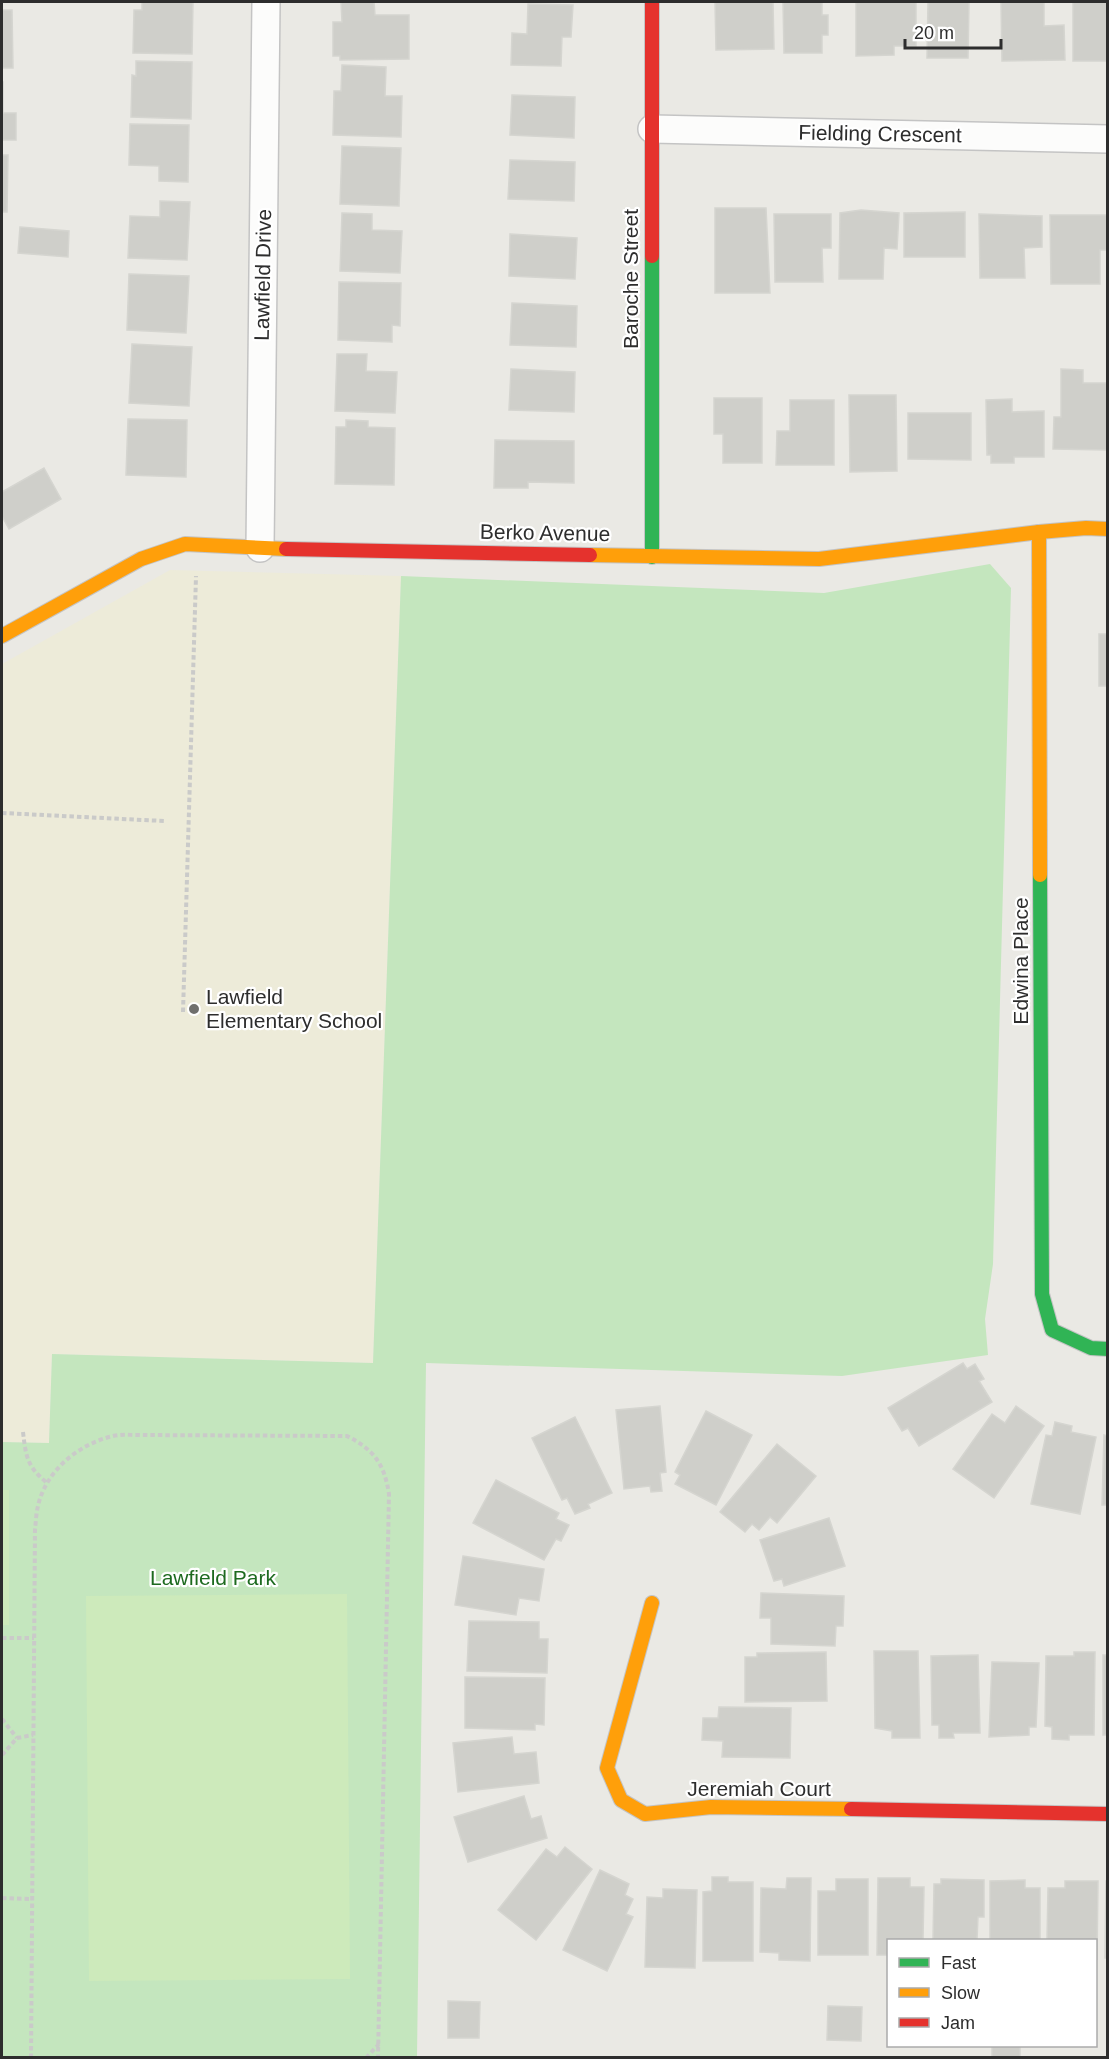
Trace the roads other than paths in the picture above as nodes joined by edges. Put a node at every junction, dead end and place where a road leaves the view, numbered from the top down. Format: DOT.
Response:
graph roads {
  1 [pos="266,2"];
  2 [pos="652,2"];
  3 [pos="652,129"];
  4 [pos="1107,139"];
  5 [pos="1107,529"];
  6 [pos="1039,532"];
  7 [pos="260,548"];
  8 [pos="652,557"];
  9 [pos="2,636"];
  10 [pos="1107,1349"];
  11 [pos="652,1603"];
  12 [pos="1107,1814"];
  1 -- 7 [label="street, Lawfield Drive"];
  2 -- 3 [label="street, Baroche Street"];
  3 -- 4 [label="street, Fielding Crescent"];
  3 -- 8 [label="street, Baroche Street"];
  5 -- 6 [label="street, Berko Avenue"];
  6 -- 8 [label="street, Berko Avenue"];
  6 -- 10 [label="street, Edwina Place"];
  7 -- 8 [label="street, Berko Avenue"];
  7 -- 9 [label="street, Berko Avenue"];
  11 -- 12 [label="street, Jeremiah Court"];
}
